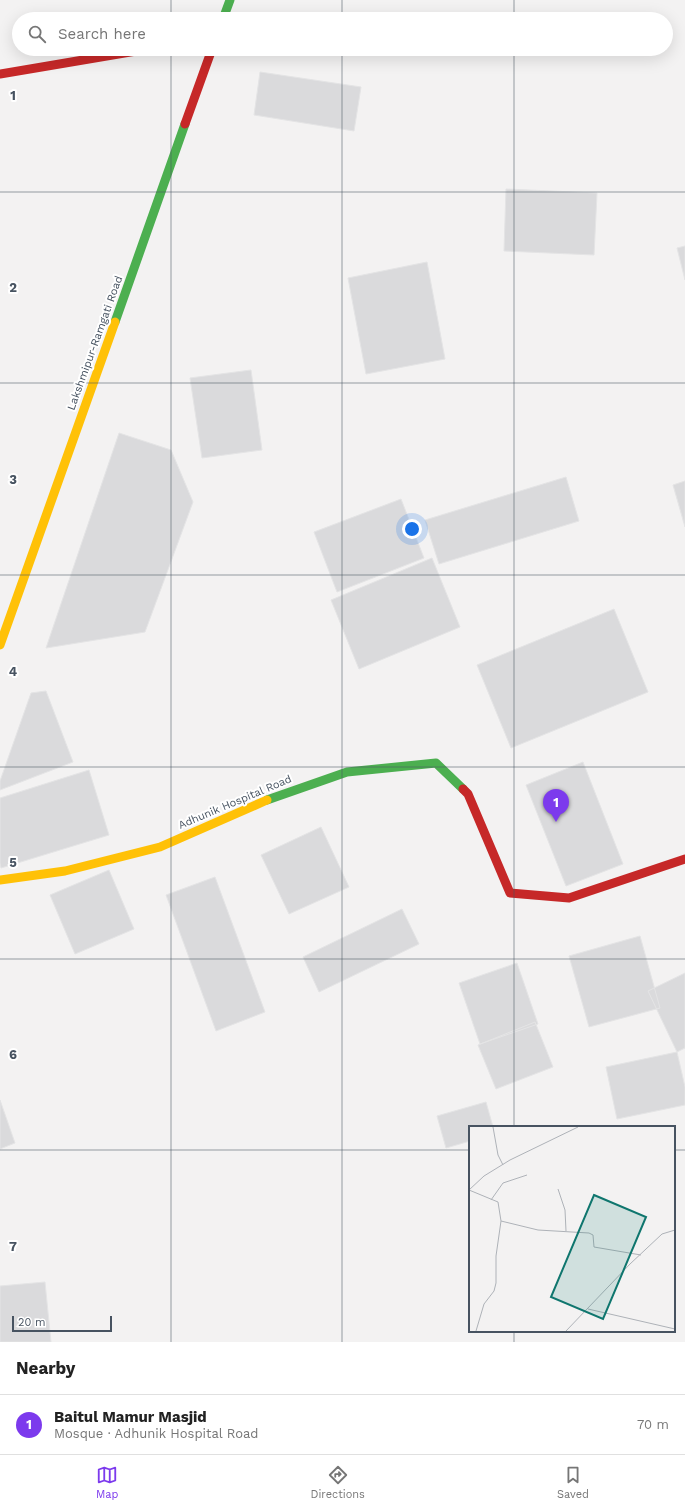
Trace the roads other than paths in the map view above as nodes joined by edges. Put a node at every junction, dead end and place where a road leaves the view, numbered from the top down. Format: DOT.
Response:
graph roads {
  1 [pos="230,0"];
  2 [pos="226,12"];
  3 [pos="107,56"];
  4 [pos="210,56"];
  5 [pos="0,74"];
  6 [pos="0,645"];
  7 [pos="685,859"];
  8 [pos="0,880"];
  1 -- 2 [label="street"];
  3 -- 5 [label="street"];
  4 -- 6 [label="street, Lakshmipur-Ramgati Road"];
  7 -- 8 [label="street, Adhunik Hospital Road"];
}
